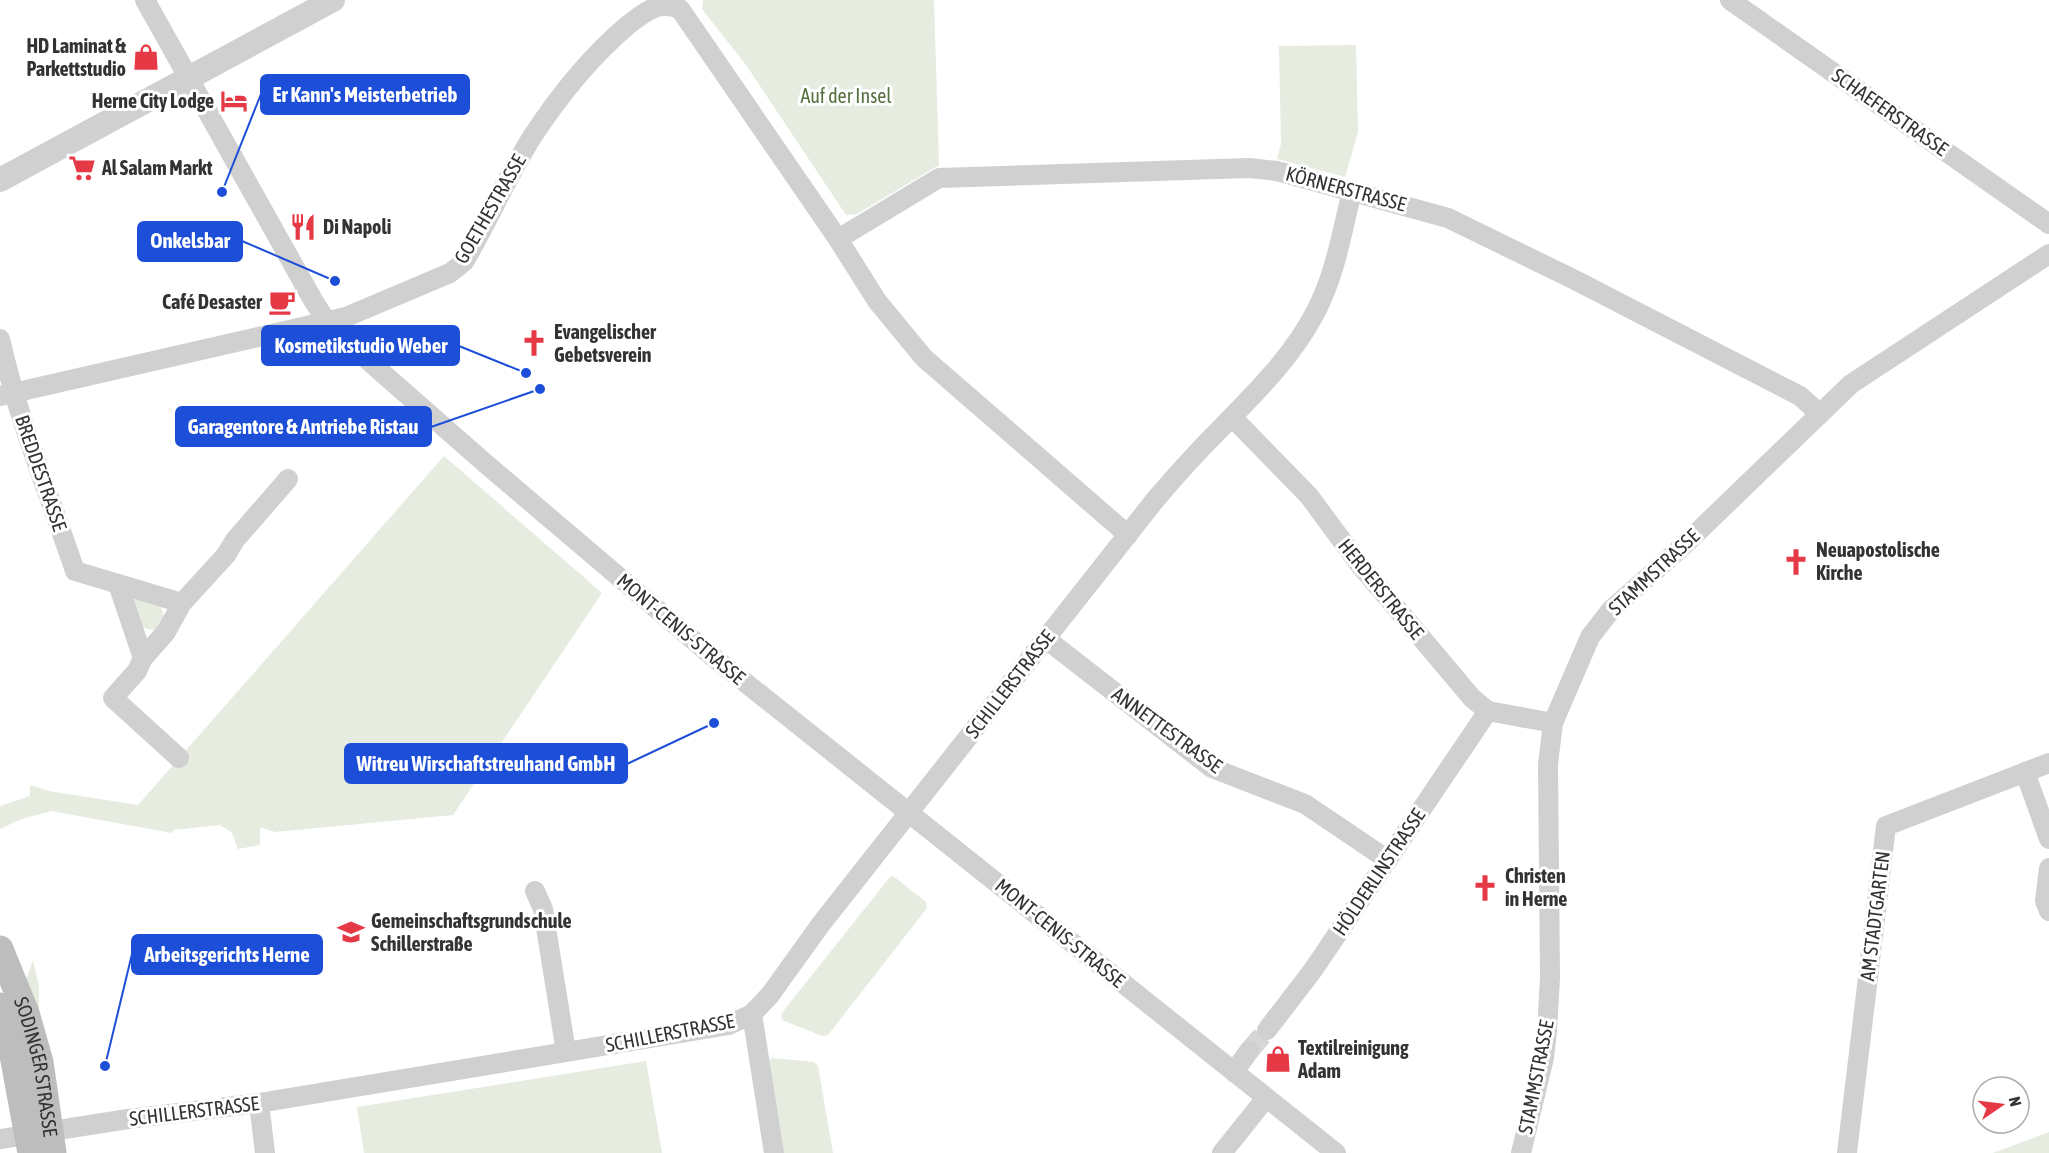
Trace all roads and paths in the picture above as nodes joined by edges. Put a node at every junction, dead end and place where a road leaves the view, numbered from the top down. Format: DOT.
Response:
graph roads {
  1 [pos="145,0"];
  2 [pos="333,0"];
  3 [pos="1730,0"];
  4 [pos="189,79"];
  5 [pos="0,180"];
  6 [pos="1352,191"];
  7 [pos="2049,224"];
  8 [pos="838,239"];
  9 [pos="2049,254"];
  10 [pos="327,321"];
  11 [pos="0,339"];
  12 [pos="7,395"];
  13 [pos="1820,414"];
  14 [pos="1232,417"];
  15 [pos="288,479"];
  16 [pos="1128,535"];
  17 [pos="118,584"];
  18 [pos="182,603"];
  19 [pos="1046,639"];
  20 [pos="143,658"];
  21 [pos="1488,711"];
  22 [pos="1553,723"];
  23 [pos="179,758"];
  24 [pos="2049,763"];
  25 [pos="2025,772"];
  26 [pos="909,813"];
  27 [pos="2049,839"];
  28 [pos="1388,860"];
  29 [pos="2049,868"];
  30 [pos="535,891"];
  31 [pos="2049,911"];
  32 [pos="0,949"];
  33 [pos="0,1006"];
  34 [pos="752,1014"];
  35 [pos="1267,1030"];
  36 [pos="566,1052"];
  37 [pos="1250,1052"];
  38 [pos="1234,1072"];
  39 [pos="1266,1098"];
  40 [pos="259,1103"];
  41 [pos="0,1139"];
  42 [pos="41,1143"];
  43 [pos="266,1153"];
  44 [pos="774,1153"];
  45 [pos="1222,1153"];
  46 [pos="1336,1153"];
  47 [pos="1521,1153"];
  48 [pos="1847,1153"];
  1 -- 4 [label="street, MONT-CENIS-STRASSE"];
  2 -- 4 [label="street"];
  3 -- 7 [label="street, SCHAEFERSTRASSE"];
  4 -- 5 [label="street"];
  4 -- 10 [label="street, MONT-CENIS-STRASSE"];
  6 -- 8 [label="street, KÖRNERSTRASSE"];
  6 -- 13 [label="street, KÖRNERSTRASSE"];
  6 -- 14 [label="street, SCHILLERSTRASSE"];
  8 -- 10 [label="street, GOETHESTRASSE"];
  8 -- 16 [label="street"];
  9 -- 13 [label="street, STAMMSTRASSE"];
  10 -- 12 [label="street, GOETHESTRASSE"];
  10 -- 26 [label="street, MONT-CENIS-STRASSE"];
  11 -- 12 [label="street, BREDDESTRASSE"];
  12 -- 17 [label="street, BREDDESTRASSE"];
  13 -- 22 [label="street, STAMMSTRASSE"];
  14 -- 16 [label="street, SCHILLERSTRASSE"];
  14 -- 21 [label="street, HERDERSTRASSE"];
  15 -- 18 [label="street"];
  16 -- 19 [label="street, SCHILLERSTRASSE"];
  17 -- 18 [label="street, BREDDESTRASSE"];
  17 -- 20 [label="street"];
  18 -- 20 [label="street"];
  19 -- 26 [label="street, SCHILLERSTRASSE"];
  19 -- 28 [label="street, ANNETTESTRASSE"];
  20 -- 23 [label="street"];
  21 -- 22 [label="street"];
  21 -- 28 [label="street, HÖLDERLINSTRASSE"];
  22 -- 47 [label="street, STAMMSTRASSE"];
  24 -- 25 [label="street, AM STADTGARTEN"];
  25 -- 27 [label="street"];
  25 -- 48 [label="street, AM STADTGARTEN"];
  26 -- 34 [label="street, SCHILLERSTRASSE"];
  26 -- 38 [label="street, MONT-CENIS-STRASSE"];
  28 -- 35 [label="street, HÖLDERLINSTRASSE"];
  29 -- 31 [label="street"];
  30 -- 36 [label="street"];
  32 -- 42 [label="main road, SODINGER STRASSE"];
  33 -- 42 [label="main road, SODINGER STRASSE"];
  34 -- 36 [label="street, SCHILLERSTRASSE"];
  34 -- 44 [label="street"];
  36 -- 40 [label="street, SCHILLERSTRASSE"];
  37 -- 38 [label="street"];
  38 -- 39 [label="street, MONT-CENIS-STRASSE"];
  39 -- 45 [label="street"];
  39 -- 46 [label="street, MONT-CENIS-STRASSE"];
  40 -- 42 [label="street, SCHILLERSTRASSE"];
  40 -- 43 [label="street"];
  41 -- 42 [label="street, SCHILLERSTRASSE"];
}
